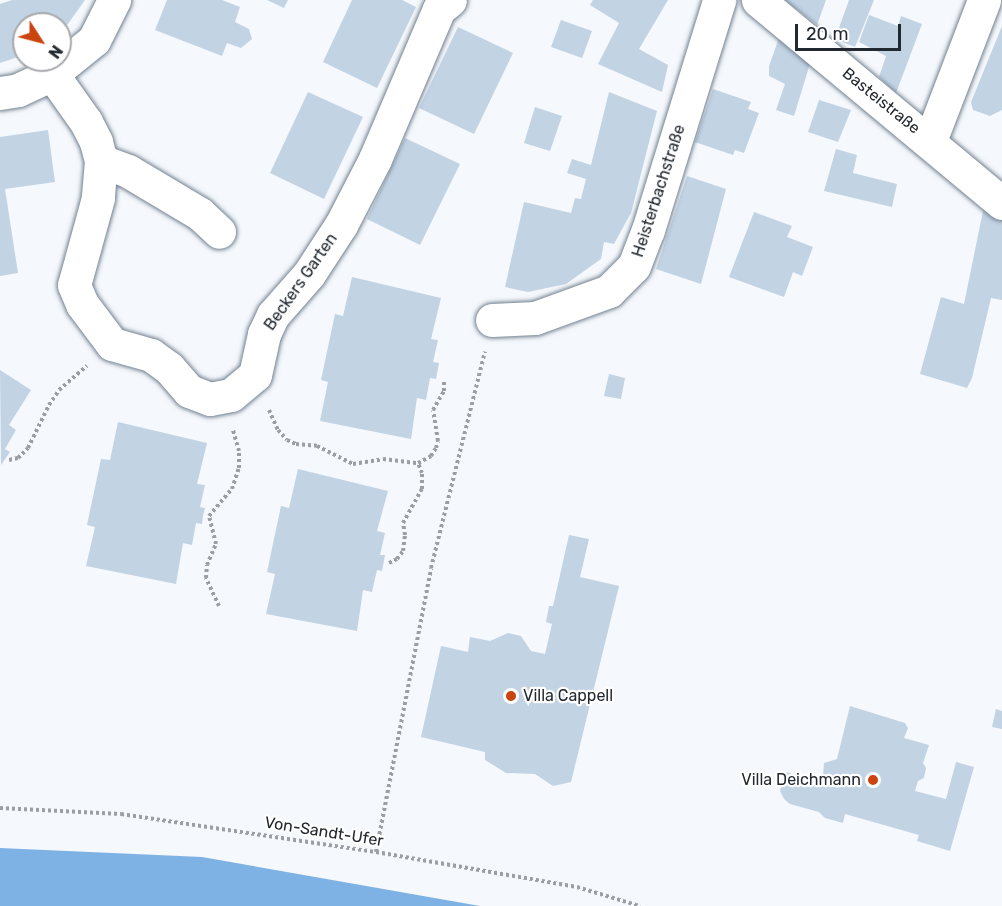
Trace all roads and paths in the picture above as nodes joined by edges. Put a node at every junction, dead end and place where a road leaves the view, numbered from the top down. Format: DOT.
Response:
graph roads {
  1 [pos="114,0"];
  2 [pos="450,0"];
  3 [pos="719,0"];
  4 [pos="758,0"];
  5 [pos="984,0"];
  6 [pos="52,74"];
  7 [pos="0,93"];
  8 [pos="930,141"];
  9 [pos="100,160"];
  10 [pos="1002,203"];
  11 [pos="219,232"];
  12 [pos="492,320"];
  13 [pos="112,344"];
  14 [pos="255,375"];
  15 [pos="444,382"];
  16 [pos="215,398"];
  17 [pos="9,460"];
  18 [pos="418,463"];
  19 [pos="388,563"];
  20 [pos="219,606"];
  21 [pos="0,808"];
  22 [pos="376,852"];
  23 [pos="640,906"];
  1 -- 6 [label="street"];
  2 -- 14 [label="street, Beckers Garten"];
  3 -- 12 [label="street, Heisterbachstraße"];
  4 -- 8 [label="street, Basteistraße"];
  5 -- 8 [label="street"];
  6 -- 7 [label="street"];
  6 -- 9 [label="street"];
  8 -- 10 [label="street, Basteistraße"];
  9 -- 11 [label="street"];
  9 -- 13 [label="street"];
  12 -- 22 [label="path"];
  13 -- 16 [label="street"];
  13 -- 17 [label="path"];
  14 -- 16 [label="street"];
  14 -- 18 [label="path"];
  15 -- 18 [label="path"];
  16 -- 20 [label="path"];
  18 -- 19 [label="path"];
  21 -- 22 [label="path, Von-Sandt-Ufer"];
  22 -- 23 [label="path, Von-Sandt-Ufer"];
}
